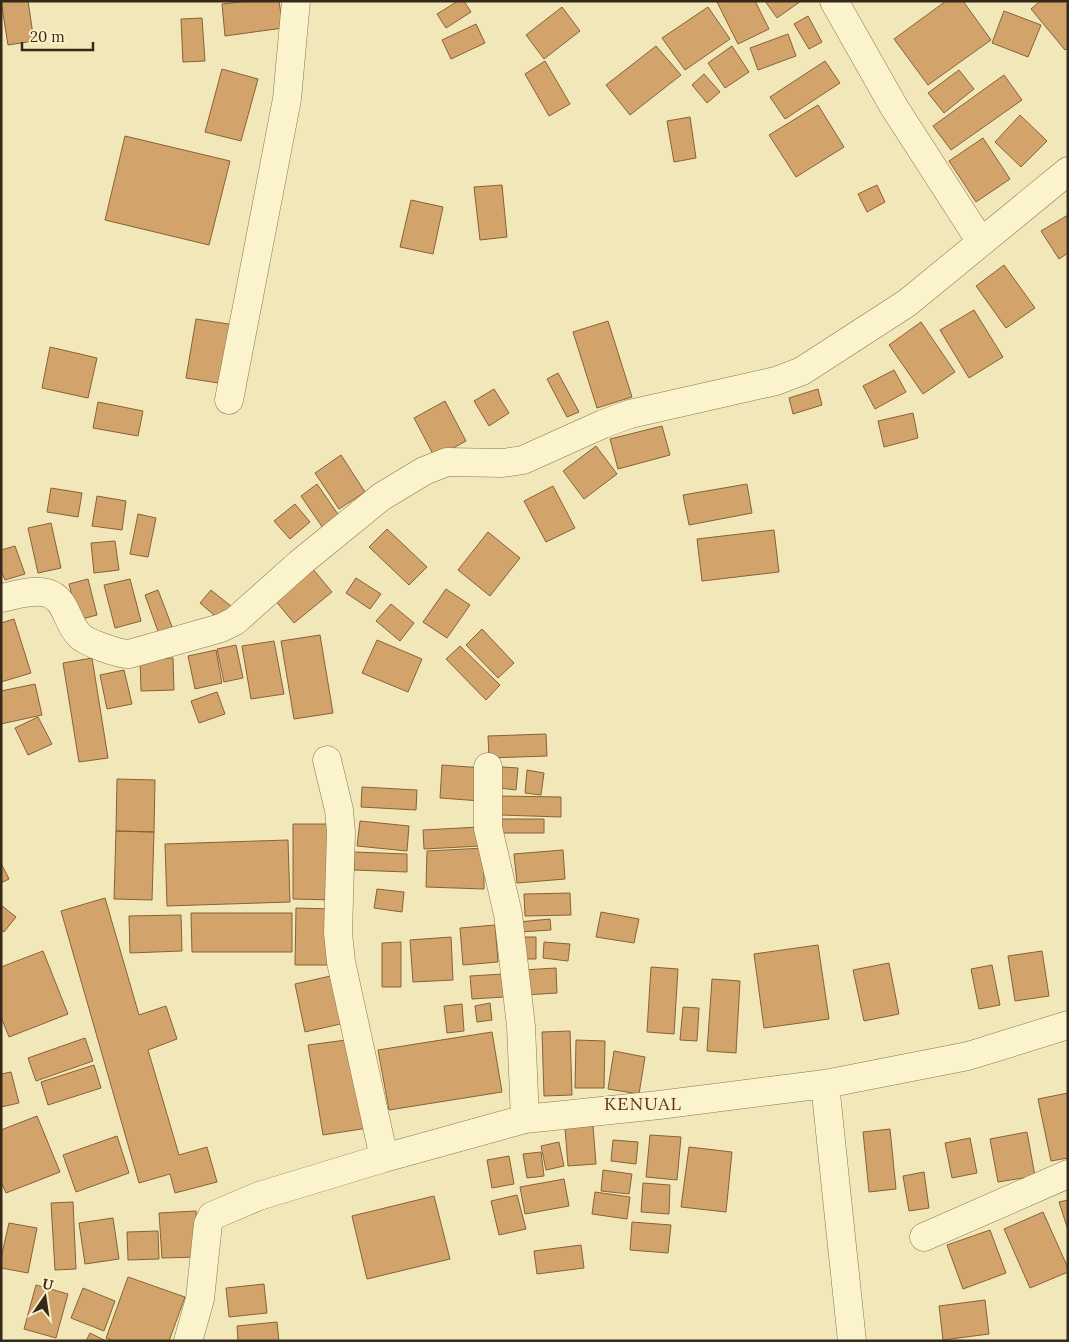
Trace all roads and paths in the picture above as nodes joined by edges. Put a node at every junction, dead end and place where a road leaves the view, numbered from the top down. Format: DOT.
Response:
graph roads {
  1 [pos="296,1"];
  2 [pos="834,1"];
  3 [pos="1068,171"];
  4 [pos="981,242"];
  5 [pos="229,400"];
  6 [pos="1,598"];
  7 [pos="327,760"];
  8 [pos="488,767"];
  9 [pos="1068,1025"];
  10 [pos="826,1084"];
  11 [pos="525,1119"];
  12 [pos="384,1158"];
  13 [pos="1068,1174"];
  14 [pos="924,1237"];
  15 [pos="188,1341"];
  16 [pos="852,1341"];
  1 -- 5 [label="street"];
  2 -- 4 [label="street"];
  3 -- 4 [label="street"];
  4 -- 6 [label="street"];
  7 -- 12 [label="street"];
  8 -- 11 [label="street"];
  9 -- 10 [label="street"];
  10 -- 11 [label="street"];
  10 -- 16 [label="street"];
  11 -- 12 [label="street"];
  12 -- 15 [label="street"];
  13 -- 14 [label="street"];
}
